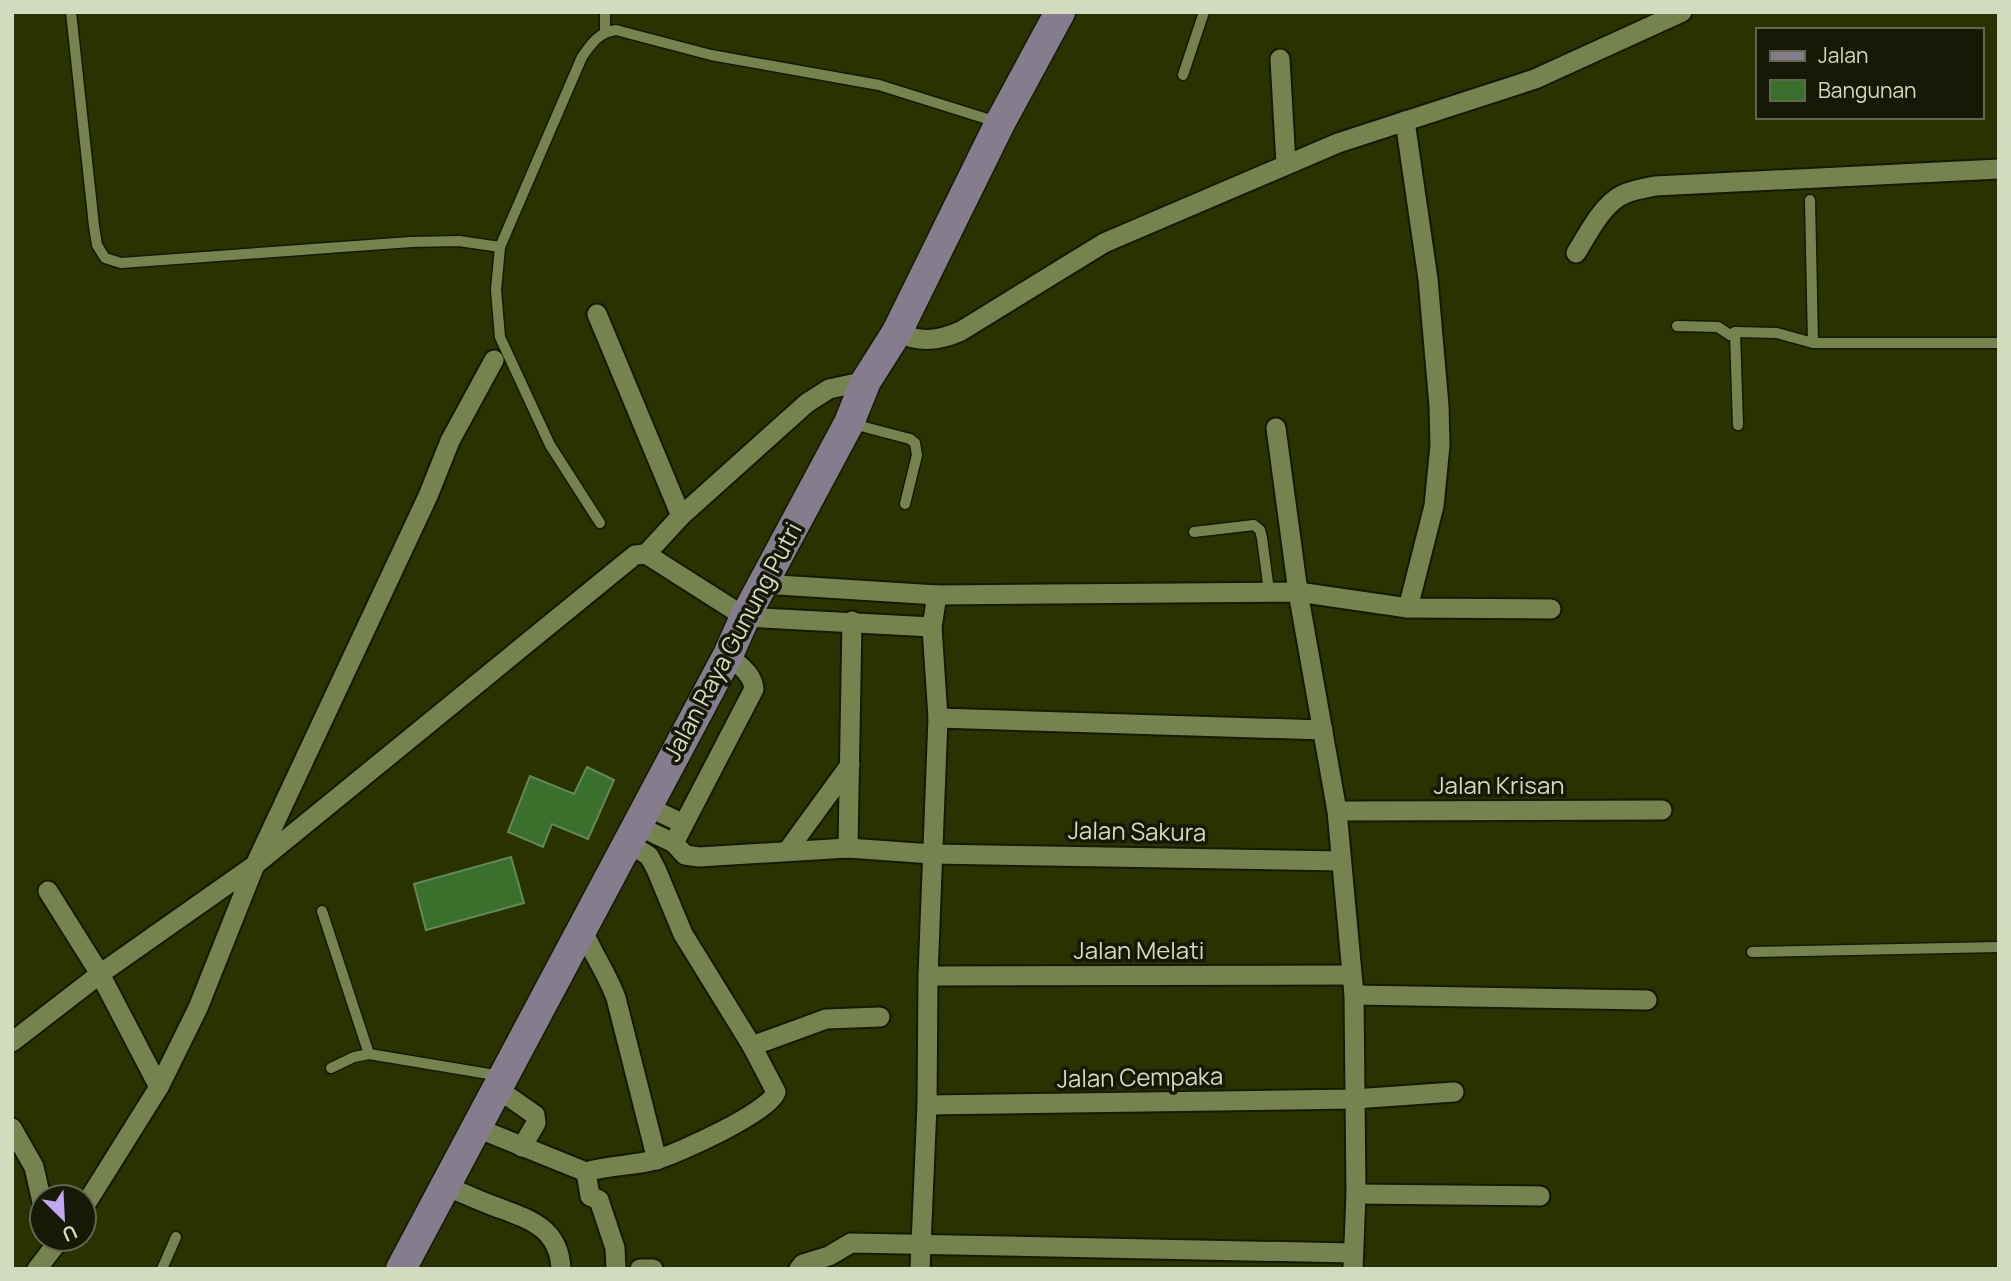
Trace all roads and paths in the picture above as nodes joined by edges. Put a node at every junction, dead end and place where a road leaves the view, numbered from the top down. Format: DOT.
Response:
graph roads {
  1 [pos="71,12"];
  2 [pos="605,12"];
  3 [pos="1060,12"];
  4 [pos="1204,12"];
  5 [pos="1682,12"];
  6 [pos="605,31"];
  7 [pos="1280,59"];
  8 [pos="1183,75"];
  9 [pos="1405,121"];
  10 [pos="1000,123"];
  11 [pos="1286,164"];
  12 [pos="1999,169"];
  13 [pos="1810,200"];
  14 [pos="500,247"];
  15 [pos="1576,253"];
  16 [pos="597,314"];
  17 [pos="1677,326"];
  18 [pos="1735,331"];
  19 [pos="897,332"];
  20 [pos="1813,343"];
  21 [pos="1999,343"];
  22 [pos="494,360"];
  23 [pos="866,381"];
  24 [pos="849,423"];
  25 [pos="1738,425"];
  26 [pos="1276,428"];
  27 [pos="905,504"];
  28 [pos="681,516"];
  29 [pos="600,523"];
  30 [pos="1194,532"];
  31 [pos="646,554"];
  32 [pos="762,584"];
  33 [pos="1269,591"];
  34 [pos="1298,592"];
  35 [pos="937,595"];
  36 [pos="1408,608"];
  37 [pos="1551,608"];
  38 [pos="745,617"];
  39 [pos="852,621"];
  40 [pos="932,627"];
  41 [pos="728,655"];
  42 [pos="938,718"];
  43 [pos="1323,730"];
  44 [pos="850,765"];
  45 [pos="1662,810"];
  46 [pos="1337,811"];
  47 [pos="636,824"];
  48 [pos="684,824"];
  49 [pos="674,843"];
  50 [pos="848,849"];
  51 [pos="789,850"];
  52 [pos="932,853"];
  53 [pos="1341,861"];
  54 [pos="255,865"];
  55 [pos="48,891"];
  56 [pos="322,911"];
  57 [pos="582,928"];
  58 [pos="1999,947"];
  59 [pos="1752,952"];
  60 [pos="100,974"];
  61 [pos="1351,975"];
  62 [pos="928,976"];
  63 [pos="1354,995"];
  64 [pos="1647,1000"];
  65 [pos="880,1017"];
  66 [pos="12,1042"];
  67 [pos="752,1046"];
  68 [pos="369,1054"];
  69 [pos="331,1068"];
  70 [pos="501,1083"];
  71 [pos="159,1087"];
  72 [pos="1454,1092"];
  73 [pos="1354,1100"];
  74 [pos="927,1105"];
  75 [pos="12,1128"];
  76 [pos="477,1128"];
  77 [pos="522,1147"];
  78 [pos="657,1160"];
  79 [pos="586,1172"];
  80 [pos="38,1183"];
  81 [pos="98,1185"];
  82 [pos="446,1186"];
  83 [pos="1356,1194"];
  84 [pos="1540,1196"];
  85 [pos="176,1237"];
  86 [pos="921,1244"];
  87 [pos="49,1253"];
  88 [pos="1353,1261"];
  89 [pos="37,1269"];
  90 [pos="162,1269"];
  91 [pos="401,1269"];
  92 [pos="561,1269"];
  93 [pos="616,1269"];
  94 [pos="640,1269"];
  95 [pos="653,1269"];
  96 [pos="799,1269"];
  97 [pos="920,1269"];
  1 -- 14 [label="lane"];
  2 -- 6 [label="lane"];
  3 -- 10 [label="main road, Jalan Raya Gunung Putri"];
  4 -- 8 [label="lane"];
  5 -- 9 [label="street"];
  6 -- 10 [label="lane"];
  6 -- 14 [label="lane"];
  7 -- 11 [label="street"];
  9 -- 11 [label="street"];
  9 -- 36 [label="street"];
  10 -- 19 [label="main road, Jalan Raya Gunung Putri"];
  11 -- 19 [label="street"];
  12 -- 15 [label="street"];
  13 -- 20 [label="lane"];
  14 -- 29 [label="lane"];
  16 -- 28 [label="street"];
  17 -- 18 [label="lane"];
  18 -- 20 [label="lane"];
  18 -- 25 [label="lane"];
  19 -- 23 [label="main road, Jalan Raya Gunung Putri"];
  20 -- 21 [label="lane"];
  22 -- 54 [label="street"];
  23 -- 24 [label="main road, Jalan Raya Gunung Putri"];
  23 -- 28 [label="street"];
  24 -- 27 [label="lane"];
  24 -- 32 [label="main road, Jalan Raya Gunung Putri"];
  26 -- 34 [label="street"];
  28 -- 31 [label="street"];
  30 -- 33 [label="lane"];
  31 -- 38 [label="street"];
  31 -- 54 [label="street"];
  32 -- 35 [label="street"];
  32 -- 38 [label="main road, Jalan Raya Gunung Putri"];
  33 -- 34 [label="street"];
  33 -- 35 [label="street"];
  34 -- 36 [label="street"];
  34 -- 43 [label="street"];
  35 -- 40 [label="street"];
  36 -- 37 [label="street"];
  38 -- 39 [label="street"];
  38 -- 41 [label="main road, Jalan Raya Gunung Putri"];
  39 -- 40 [label="street"];
  39 -- 44 [label="street"];
  40 -- 42 [label="street"];
  41 -- 47 [label="main road, Jalan Raya Gunung Putri"];
  41 -- 48 [label="street"];
  42 -- 43 [label="street"];
  42 -- 52 [label="street"];
  43 -- 46 [label="street"];
  44 -- 50 [label="street"];
  44 -- 51 [label="street"];
  45 -- 46 [label="street, Jalan Krisan"];
  46 -- 53 [label="street"];
  47 -- 48 [label="street"];
  47 -- 49 [label="street, Jalan Sakura"];
  47 -- 57 [label="main road, Jalan Raya Gunung Putri"];
  47 -- 67 [label="street"];
  48 -- 49 [label="street"];
  49 -- 51 [label="street, Jalan Sakura"];
  50 -- 51 [label="street, Jalan Sakura"];
  50 -- 52 [label="street, Jalan Sakura"];
  52 -- 53 [label="street, Jalan Sakura"];
  52 -- 62 [label="street"];
  53 -- 61 [label="street"];
  54 -- 60 [label="street"];
  54 -- 71 [label="street"];
  55 -- 60 [label="street"];
  56 -- 68 [label="lane"];
  57 -- 70 [label="main road, Jalan Raya Gunung Putri"];
  57 -- 78 [label="street"];
  58 -- 59 [label="lane"];
  60 -- 66 [label="street"];
  60 -- 71 [label="street"];
  61 -- 62 [label="street, Jalan Melati"];
  61 -- 63 [label="street"];
  62 -- 74 [label="street"];
  63 -- 64 [label="street"];
  63 -- 73 [label="street"];
  65 -- 67 [label="street"];
  67 -- 78 [label="street"];
  68 -- 69 [label="lane"];
  68 -- 70 [label="lane"];
  70 -- 76 [label="main road, Jalan Raya Gunung Putri"];
  70 -- 77 [label="street"];
  71 -- 81 [label="street"];
  72 -- 73 [label="street, Jalan Cempaka"];
  73 -- 74 [label="street, Jalan Cempaka"];
  73 -- 83 [label="street"];
  74 -- 86 [label="street"];
  75 -- 80 [label="street"];
  76 -- 77 [label="street"];
  76 -- 82 [label="main road, Jalan Raya Gunung Putri"];
  77 -- 79 [label="street"];
  78 -- 79 [label="street"];
  79 -- 93 [label="street"];
  82 -- 91 [label="main road, Jalan Raya Gunung Putri"];
  82 -- 92 [label="street"];
  83 -- 84 [label="street"];
  83 -- 88 [label="street"];
  85 -- 90 [label="lane"];
  86 -- 88 [label="street"];
  86 -- 96 [label="street"];
  86 -- 97 [label="street"];
  87 -- 89 [label="street"];
  94 -- 95 [label="street"];
}
